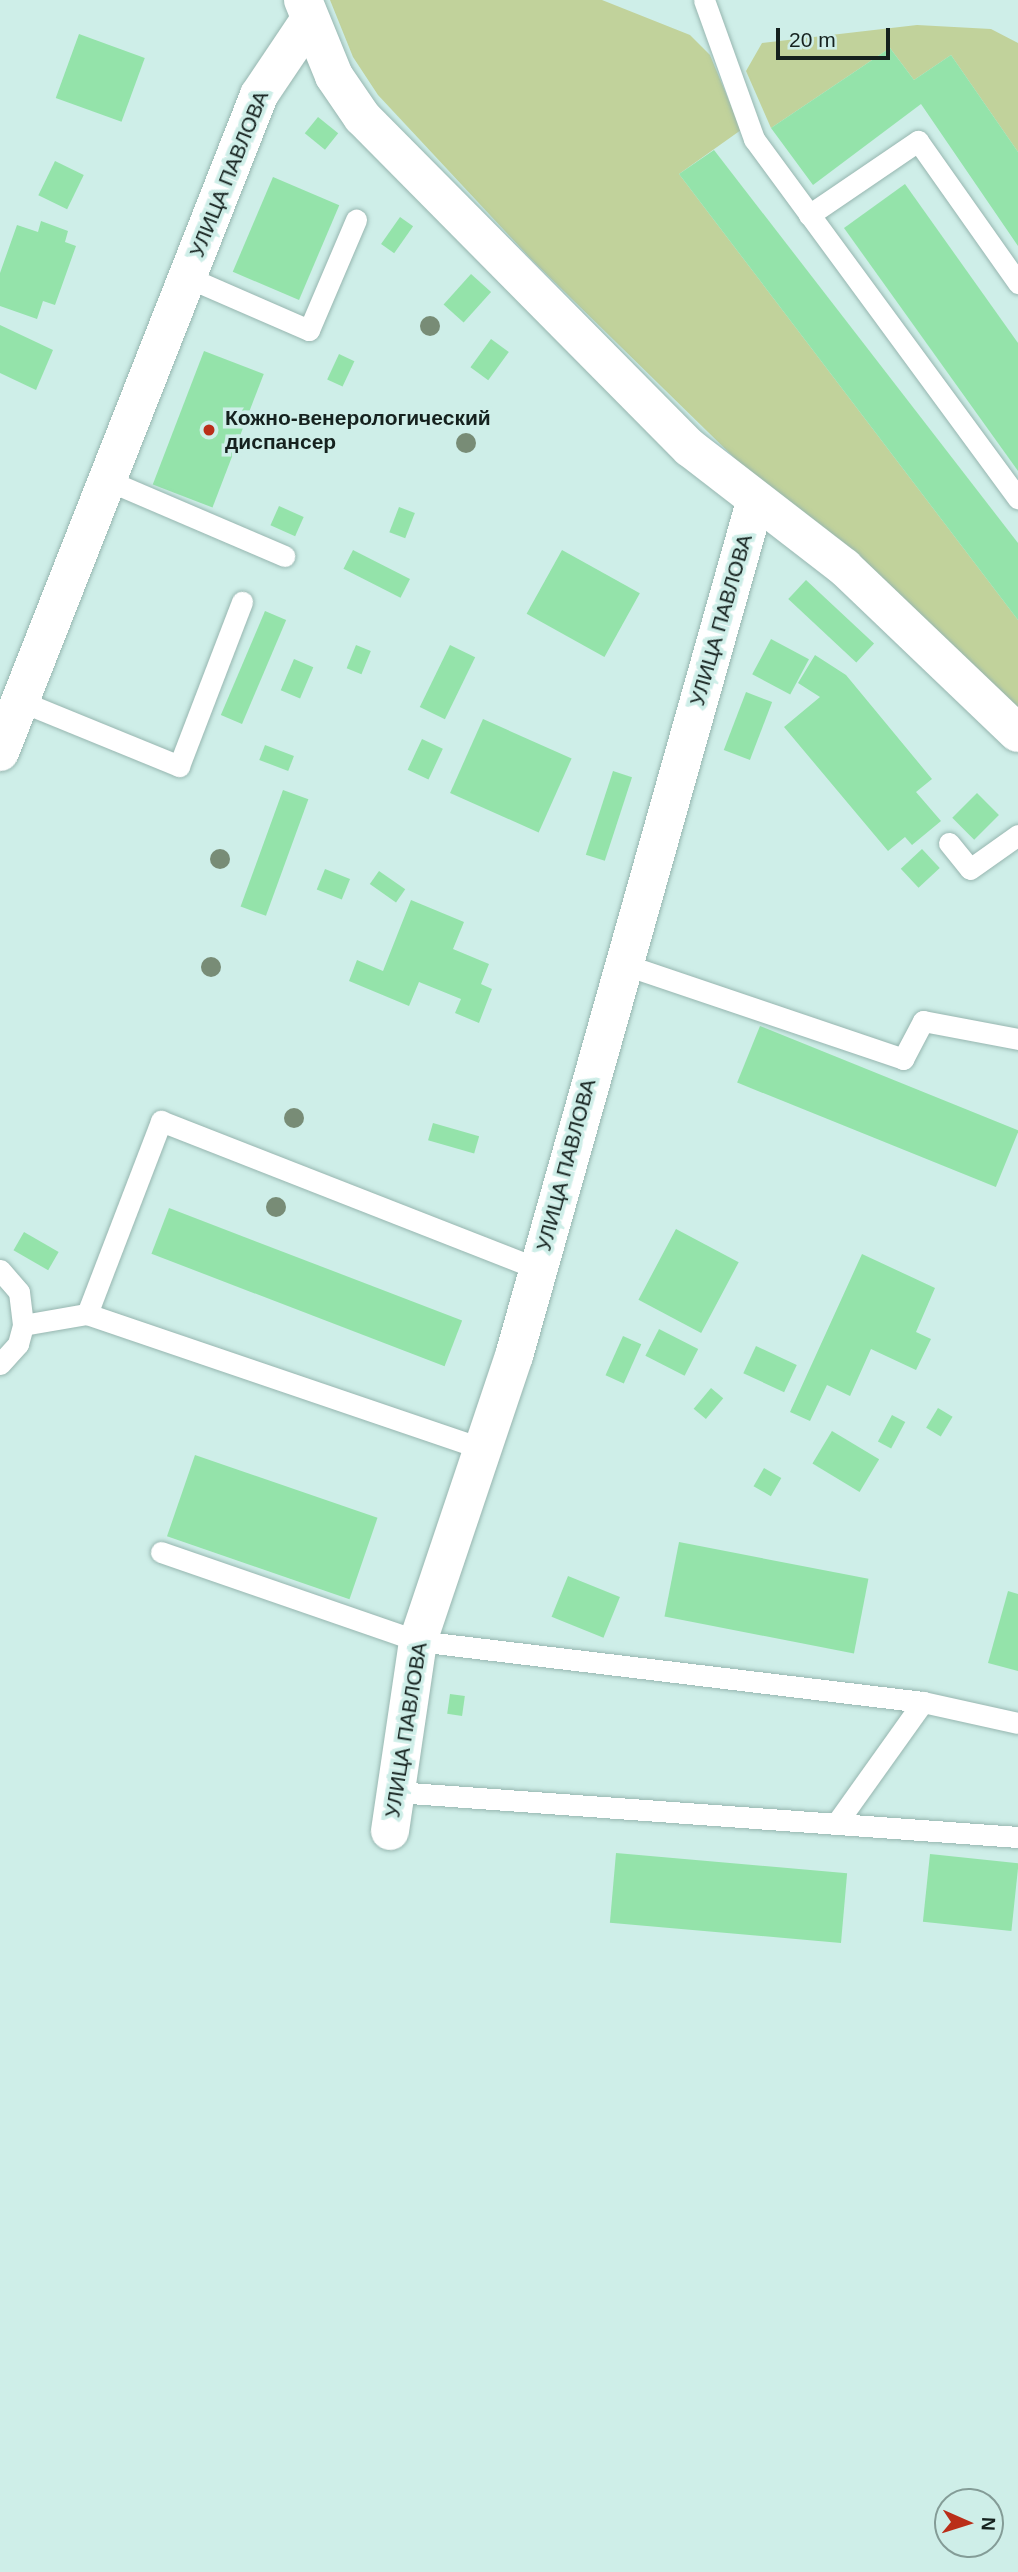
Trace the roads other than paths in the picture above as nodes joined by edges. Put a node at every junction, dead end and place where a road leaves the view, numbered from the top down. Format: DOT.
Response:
graph roads {
  1 [pos="704,0"];
  2 [pos="305,11"];
  3 [pos="809,215"];
  4 [pos="356,220"];
  5 [pos="187,277"];
  6 [pos="1018,283"];
  7 [pos="107,480"];
  8 [pos="1018,499"];
  9 [pos="755,502"];
  10 [pos="284,556"];
  11 [pos="242,602"];
  12 [pos="20,701"];
  13 [pos="1018,733"];
  14 [pos="0,752"];
  15 [pos="1018,835"];
  16 [pos="949,844"];
  17 [pos="623,964"];
  18 [pos="1018,1039"];
  19 [pos="538,1269"];
  20 [pos="0,1270"];
  21 [pos="87,1314"];
  22 [pos="23,1325"];
  23 [pos="0,1364"];
  24 [pos="483,1449"];
  25 [pos="161,1552"];
  26 [pos="418,1642"];
  27 [pos="923,1702"];
  28 [pos="1018,1723"];
  29 [pos="396,1792"];
  30 [pos="838,1821"];
  31 [pos="390,1831"];
  32 [pos="1018,1837"];
  1 -- 3 [label="lane"];
  2 -- 5 [label="street, УЛИЦА ПАВЛОВА"];
  2 -- 9 [label="street, УЛИЦА ПАВЛОВА"];
  3 -- 6 [label="lane"];
  3 -- 8 [label="lane"];
  4 -- 5 [label="lane"];
  5 -- 7 [label="street, УЛИЦА ПАВЛОВА"];
  7 -- 10 [label="lane"];
  7 -- 12 [label="street, УЛИЦА ПАВЛОВА"];
  9 -- 13 [label="street, УЛИЦА ПАВЛОВА"];
  9 -- 17 [label="street, УЛИЦА ПАВЛОВА"];
  11 -- 12 [label="lane"];
  12 -- 14 [label="street, УЛИЦА ПАВЛОВА"];
  15 -- 16 [label="lane"];
  17 -- 18 [label="lane"];
  17 -- 19 [label="street, УЛИЦА ПАВЛОВА"];
  19 -- 21 [label="lane"];
  19 -- 24 [label="street, УЛИЦА ПАВЛОВА"];
  20 -- 22 [label="lane"];
  21 -- 22 [label="lane"];
  21 -- 24 [label="lane"];
  22 -- 23 [label="lane"];
  24 -- 26 [label="street, УЛИЦА ПАВЛОВА"];
  25 -- 26 [label="lane"];
  26 -- 27 [label="lane"];
  26 -- 29 [label="street, УЛИЦА ПАВЛОВА"];
  27 -- 28 [label="lane"];
  27 -- 30 [label="lane"];
  29 -- 30 [label="lane"];
  29 -- 31 [label="street, УЛИЦА ПАВЛОВА"];
  30 -- 32 [label="lane"];
}
